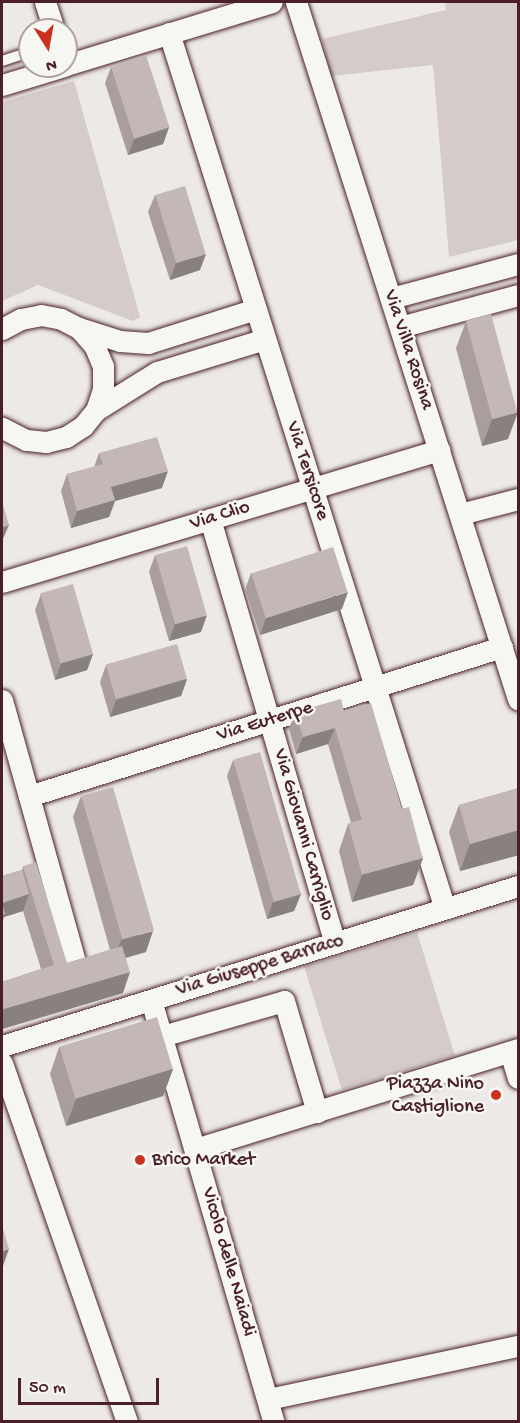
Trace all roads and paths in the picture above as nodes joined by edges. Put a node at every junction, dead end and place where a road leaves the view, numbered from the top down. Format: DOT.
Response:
graph roads {
  1 [pos="45,2"];
  2 [pos="272,2"];
  3 [pos="297,2"];
  4 [pos="50,18"];
  5 [pos="169,33"];
  6 [pos="18,56"];
  7 [pos="2,61"];
  8 [pos="78,62"];
  9 [pos="25,78"];
  10 [pos="2,85"];
  11 [pos="519,264"];
  12 [pos="457,280"];
  13 [pos="519,296"];
  14 [pos="391,298"];
  15 [pos="256,309"];
  16 [pos="465,310"];
  17 [pos="400,327"];
  18 [pos="79,328"];
  19 [pos="2,329"];
  20 [pos="265,339"];
  21 [pos="96,410"];
  22 [pos="2,428"];
  23 [pos="26,440"];
  24 [pos="2,441"];
  25 [pos="440,450"];
  26 [pos="313,489"];
  27 [pos="519,499"];
  28 [pos="460,514"];
  29 [pos="210,519"];
  30 [pos="2,582"];
  31 [pos="502,647"];
  32 [pos="375,687"];
  33 [pos="519,699"];
  34 [pos="2,700"];
  35 [pos="270,720"];
  36 [pos="28,796"];
  37 [pos="519,886"];
  38 [pos="445,909"];
  39 [pos="335,943"];
  40 [pos="78,972"];
  41 [pos="152,1000"];
  42 [pos="162,1036"];
  43 [pos="2,1046"];
  44 [pos="514,1051"];
  45 [pos="2,1064"];
  46 [pos="519,1078"];
  47 [pos="316,1112"];
  48 [pos="195,1149"];
  49 [pos="519,1346"];
  50 [pos="268,1399"];
  51 [pos="127,1422"];
  52 [pos="274,1422"];
  1 -- 4 [label="street"];
  2 -- 5 [label="street"];
  3 -- 14 [label="street, Via Villa Rosina"];
  5 -- 8 [label="street"];
  5 -- 15 [label="street, Via Tersicore"];
  6 -- 7 [label="lane"];
  9 -- 10 [label="street"];
  11 -- 12 [label="street"];
  12 -- 14 [label="street"];
  12 -- 16 [label="street"];
  13 -- 16 [label="street"];
  14 -- 17 [label="street, Via Villa Rosina"];
  15 -- 18 [label="street"];
  15 -- 20 [label="street, Via Tersicore"];
  16 -- 17 [label="street"];
  17 -- 25 [label="street, Via Villa Rosina"];
  18 -- 19 [label="street"];
  18 -- 21 [label="street"];
  20 -- 21 [label="street"];
  20 -- 26 [label="street, Via Tersicore"];
  21 -- 23 [label="street"];
  22 -- 23 [label="street"];
  23 -- 24 [label="street"];
  25 -- 26 [label="street, Via Clio"];
  25 -- 28 [label="street, Via Villa Rosina"];
  26 -- 29 [label="street, Via Clio"];
  26 -- 32 [label="street, Via Tersicore"];
  27 -- 28 [label="street"];
  28 -- 31 [label="street, Via Villa Rosina"];
  29 -- 30 [label="street, Via Clio"];
  29 -- 35 [label="street, Via Giovanni Carriglio"];
  31 -- 32 [label="street, Via Euterpe"];
  31 -- 33 [label="street, Via Villa Rosina"];
  32 -- 35 [label="street, Via Euterpe"];
  32 -- 38 [label="street, Via Tersicore"];
  34 -- 36 [label="street"];
  35 -- 36 [label="street, Via Euterpe"];
  35 -- 39 [label="street, Via Giovanni Carriglio"];
  36 -- 40 [label="street"];
  37 -- 38 [label="street, Via Giuseppe Barraco"];
  38 -- 39 [label="street, Via Giuseppe Barraco"];
  39 -- 41 [label="street, Via Giuseppe Barraco"];
  41 -- 42 [label="street, Vicolo delle Naiadi"];
  41 -- 43 [label="street, Via Giuseppe Barraco"];
  42 -- 47 [label="street"];
  42 -- 48 [label="street, Vicolo delle Naiadi"];
  44 -- 46 [label="street"];
  44 -- 47 [label="street"];
  45 -- 51 [label="street"];
  47 -- 48 [label="street"];
  48 -- 50 [label="street, Vicolo delle Naiadi"];
  49 -- 50 [label="street"];
  50 -- 52 [label="street, Vicolo delle Naiadi"];
}
